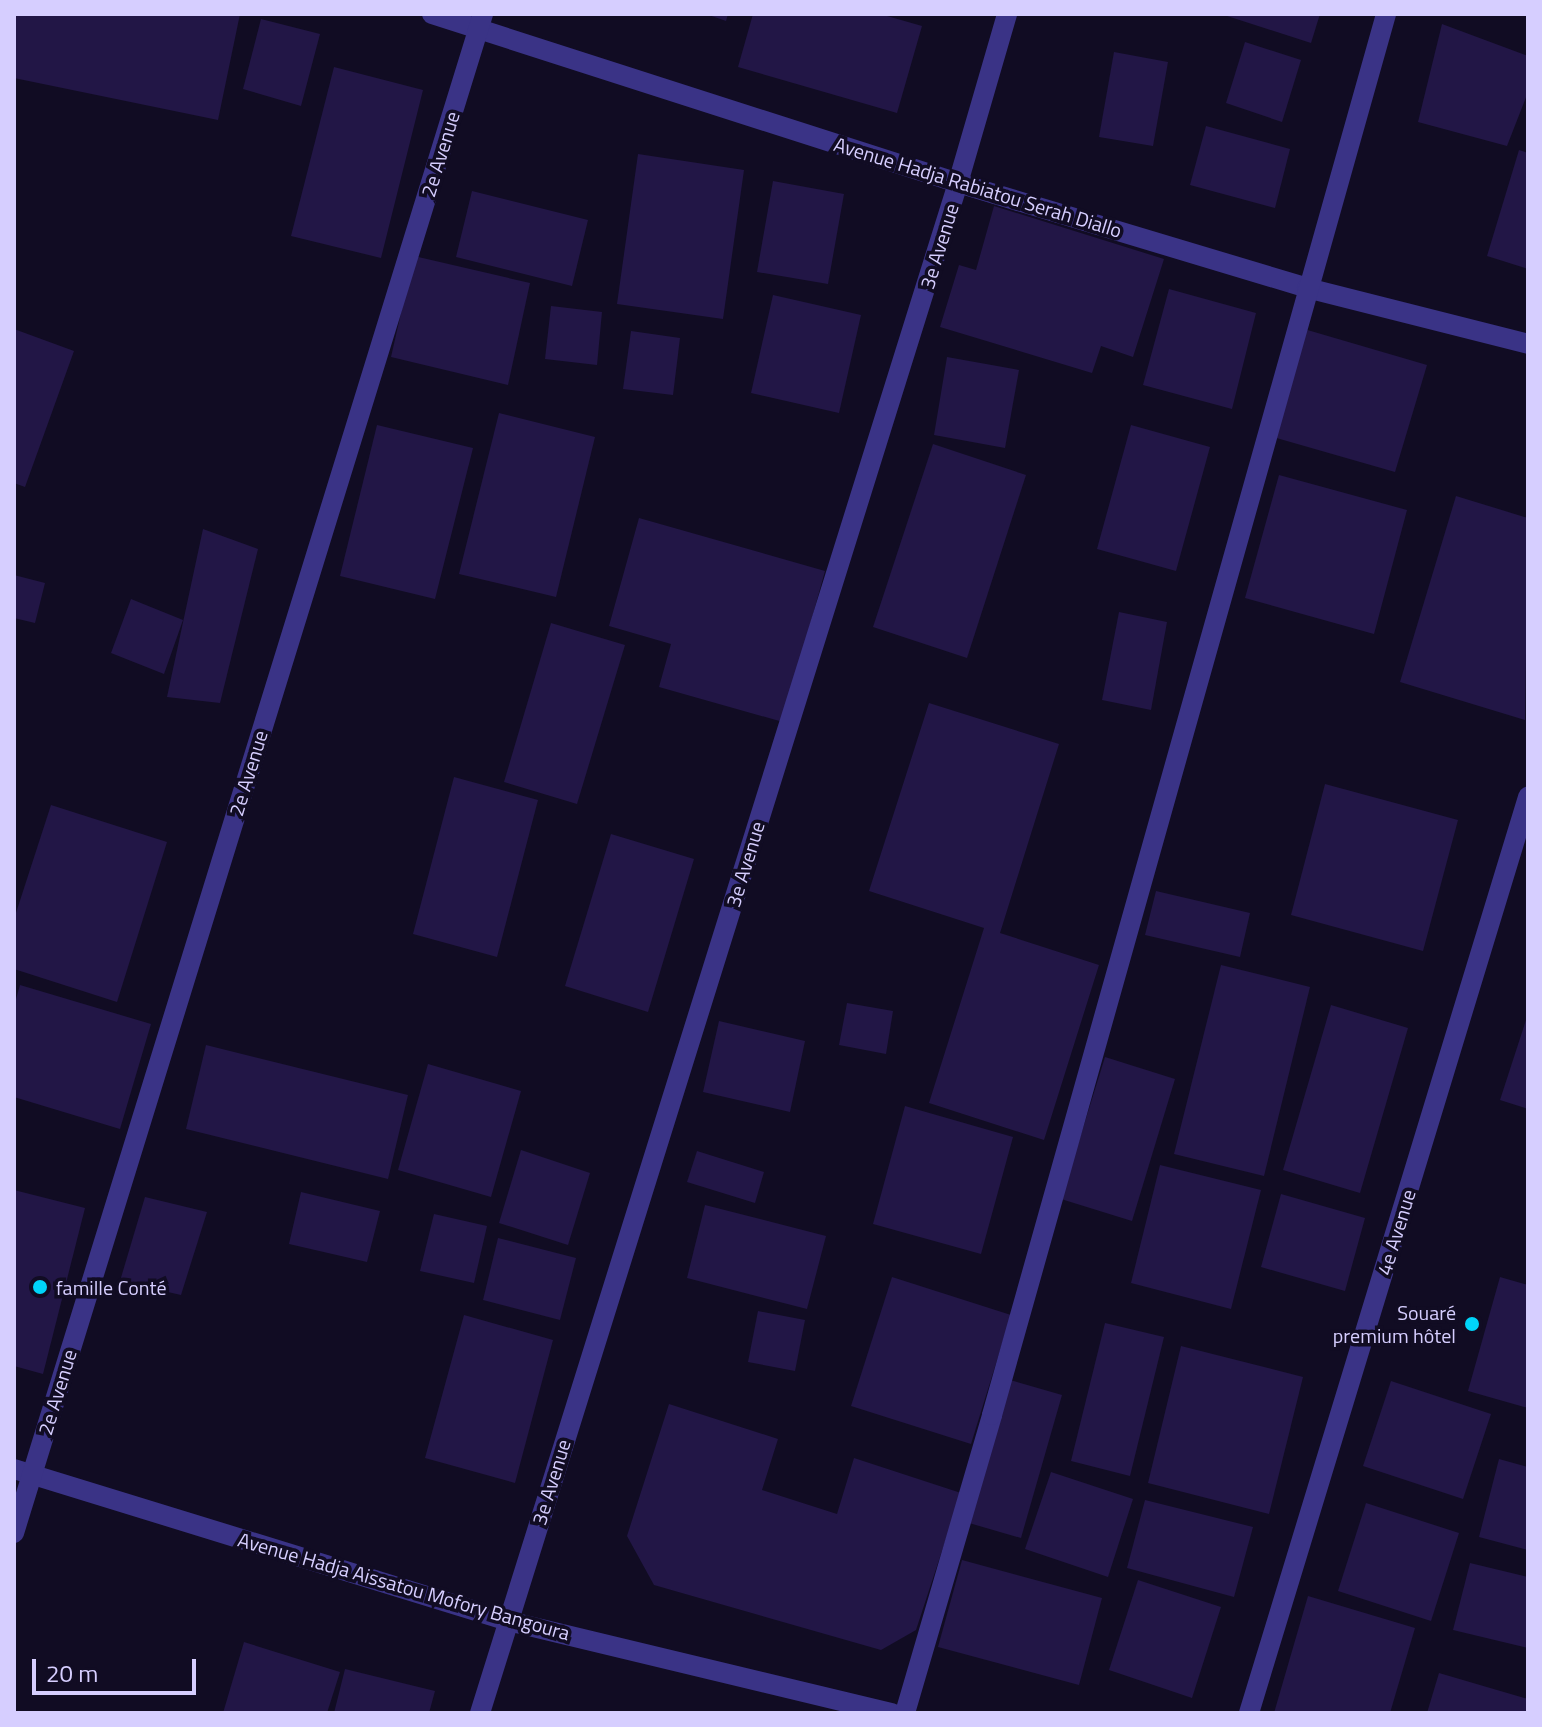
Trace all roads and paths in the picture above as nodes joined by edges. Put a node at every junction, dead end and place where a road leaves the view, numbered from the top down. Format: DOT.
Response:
graph roads {
  1 [pos="432,14"];
  2 [pos="1007,14"];
  3 [pos="1386,14"];
  4 [pos="481,22"];
  5 [pos="958,183"];
  6 [pos="1307,288"];
  7 [pos="1528,344"];
  8 [pos="1528,797"];
  9 [pos="23,1471"];
  10 [pos="14,1533"];
  11 [pos="508,1621"];
  12 [pos="480,1713"];
  13 [pos="892,1713"];
  14 [pos="905,1713"];
  15 [pos="1249,1713"];
  1 -- 4 [label="street, Avenue Hadja Rabiatou Serah Diallo"];
  2 -- 5 [label="street, 3e Avenue"];
  3 -- 6 [label="street"];
  4 -- 5 [label="street, Avenue Hadja Rabiatou Serah Diallo"];
  4 -- 9 [label="street, 2e Avenue"];
  5 -- 6 [label="street, Avenue Hadja Rabiatou Serah Diallo"];
  5 -- 11 [label="street, 3e Avenue"];
  6 -- 7 [label="street, Avenue Hadja Rabiatou Serah Diallo"];
  6 -- 14 [label="street"];
  8 -- 15 [label="street, 4e Avenue"];
  9 -- 10 [label="street, 2e Avenue"];
  9 -- 11 [label="street, Avenue Hadja Aissatou Mofory Bangoura"];
  11 -- 12 [label="street, 3e Avenue"];
  11 -- 13 [label="street, Avenue Hadja Aissatou Mofory Bangoura"];
}
